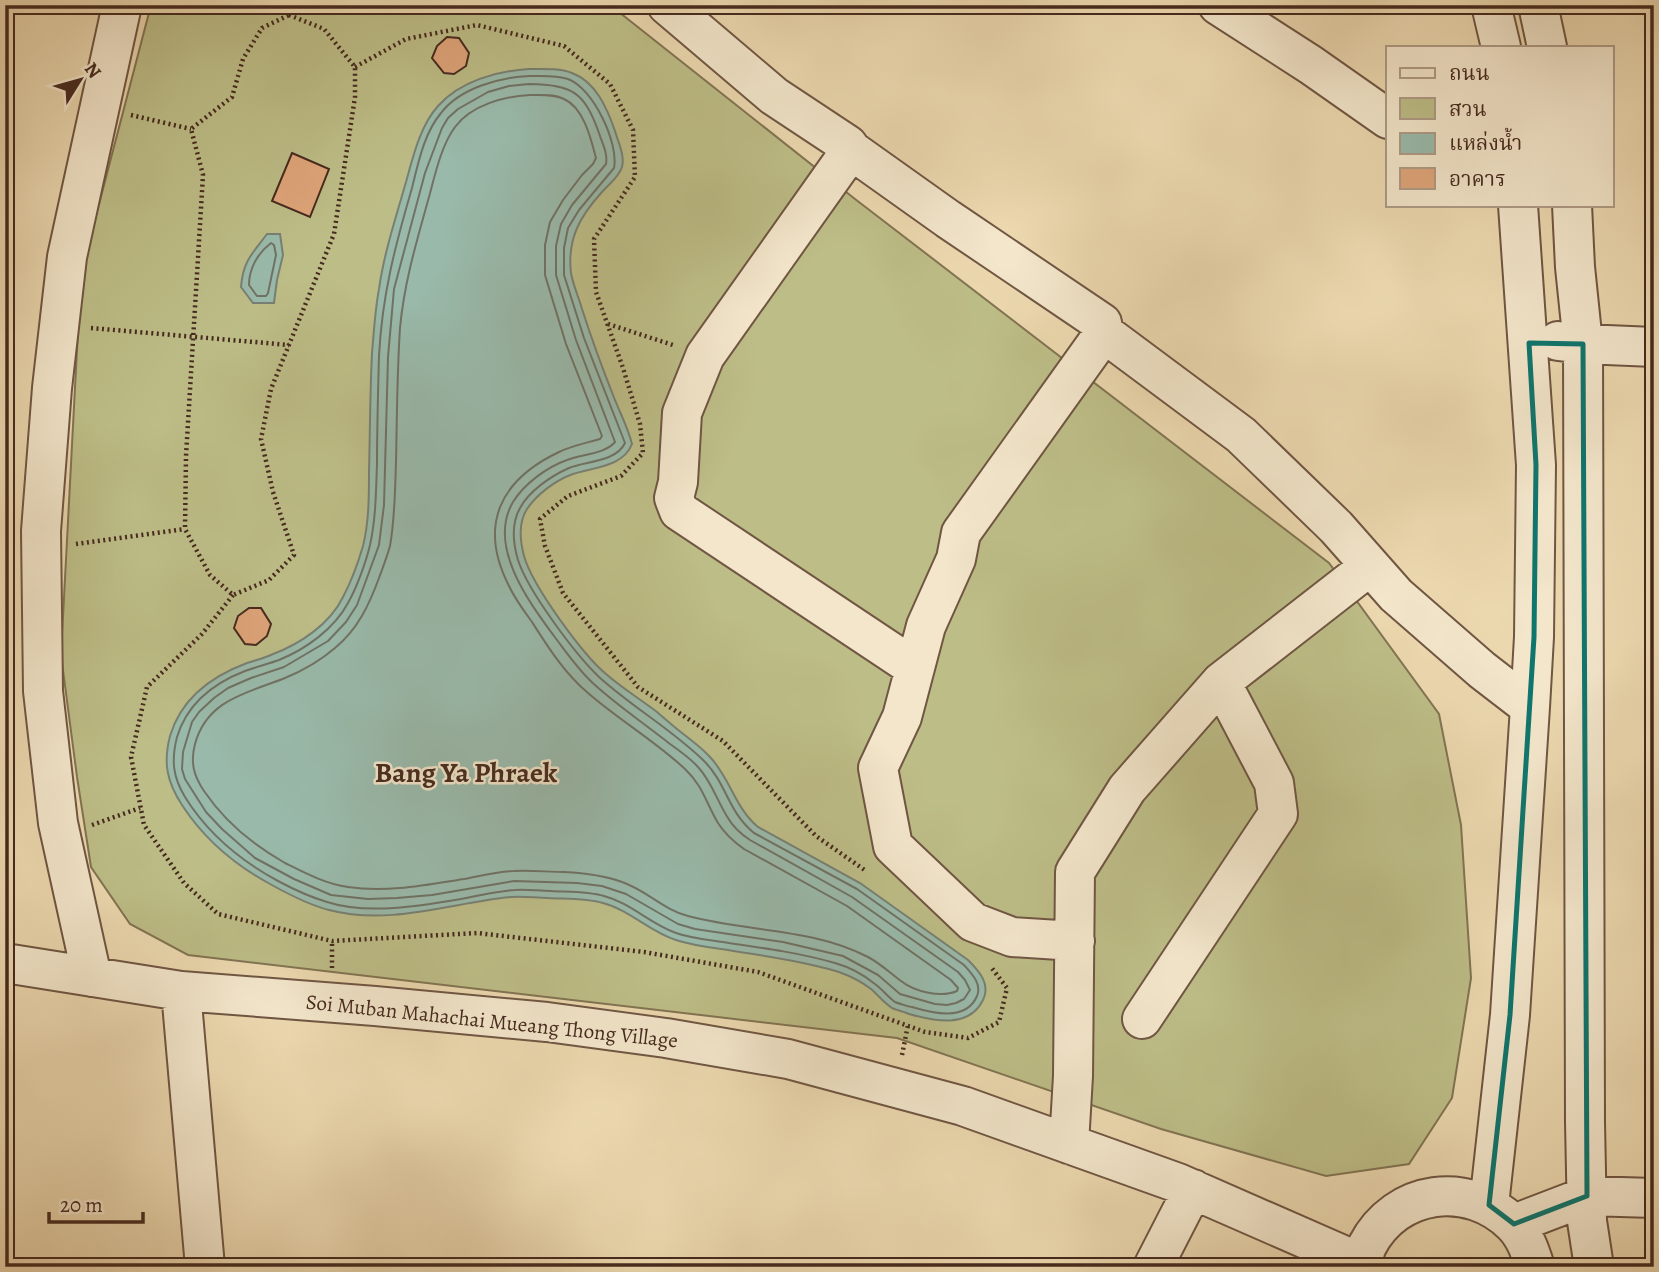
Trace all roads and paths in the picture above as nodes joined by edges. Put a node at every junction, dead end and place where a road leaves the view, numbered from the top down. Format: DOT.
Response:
graph roads {
  1 [pos="122,5"];
  2 [pos="667,5"];
  3 [pos="1218,5"];
  4 [pos="1491,5"];
  5 [pos="1538,5"];
  6 [pos="1501,46"];
  7 [pos="1547,46"];
  8 [pos="355,67"];
  9 [pos="98,108"];
  10 [pos="1386,118"];
  11 [pos="191,129"];
  12 [pos="851,150"];
  13 [pos="1572,206"];
  14 [pos="1510,210"];
  15 [pos="607,324"];
  16 [pos="59,326"];
  17 [pos="1104,333"];
  18 [pos="193,337"];
  19 [pos="1529,343"];
  20 [pos="1583,344"];
  21 [pos="289,345"];
  22 [pos="1654,347"];
  23 [pos="705,356"];
  24 [pos="185,529"];
  25 [pos="41,550"];
  26 [pos="1370,566"];
  27 [pos="233,595"];
  28 [pos="915,668"];
  29 [pos="1221,682"];
  30 [pos="1530,707"];
  31 [pos="140,808"];
  32 [pos="61,835"];
  33 [pos="871,874"];
  34 [pos="1074,941"];
  35 [pos="985,958"];
  36 [pos="5,963"];
  37 [pos="92,977"];
  38 [pos="181,991"];
  39 [pos="1142,1019"];
  40 [pos="1069,1144"];
  41 [pos="1193,1189"];
  42 [pos="1587,1196"];
  43 [pos="1654,1198"];
  44 [pos="1502,1215"];
  45 [pos="1363,1266"];
  46 [pos="205,1267"];
  47 [pos="1153,1267"];
  48 [pos="1535,1267"];
  49 [pos="1594,1267"];
  1 -- 9 [label="street"];
  2 -- 12 [label="street"];
  3 -- 10 [label="street"];
  4 -- 6 [label="street"];
  5 -- 7 [label="street"];
  8 -- 11 [label="path"];
  8 -- 15 [label="path"];
  8 -- 21 [label="path"];
  9 -- 11 [label="path"];
  9 -- 16 [label="street"];
  11 -- 18 [label="path"];
  12 -- 17 [label="street"];
  12 -- 23 [label="street"];
  13 -- 20 [label="street"];
  14 -- 19 [label="street"];
  15 -- 23 [label="path"];
  15 -- 33 [label="path"];
  16 -- 18 [label="path"];
  16 -- 25 [label="street"];
  17 -- 26 [label="street"];
  17 -- 28 [label="street"];
  18 -- 21 [label="path"];
  18 -- 24 [label="path"];
  19 -- 20 [label="street"];
  19 -- 30 [label="street"];
  20 -- 22 [label="street"];
  20 -- 42 [label="street"];
  21 -- 27 [label="path"];
  23 -- 28 [label="street"];
  24 -- 25 [label="path"];
  24 -- 27 [label="path"];
  25 -- 32 [label="street"];
  26 -- 29 [label="street"];
  26 -- 30 [label="street"];
  27 -- 31 [label="path"];
  28 -- 34 [label="street"];
  29 -- 34 [label="street"];
  29 -- 39 [label="street"];
  30 -- 44 [label="street"];
  31 -- 32 [label="path"];
  31 -- 35 [label="path"];
  32 -- 37 [label="street"];
  34 -- 40 [label="street"];
  36 -- 37 [label="street, Soi Muban Mahachai Mueang Thong Village"];
  37 -- 38 [label="street, Soi Muban Mahachai Mueang Thong Village"];
  38 -- 40 [label="street, Soi Muban Mahachai Mueang Thong Village"];
  38 -- 46 [label="street"];
  40 -- 41 [label="street, Soi Muban Mahachai Mueang Thong Village"];
  41 -- 45 [label="street, Soi Muban Mahachai Mueang Thong Village"];
  41 -- 47 [label="street"];
  42 -- 43 [label="street"];
  42 -- 44 [label="street"];
  42 -- 49 [label="street"];
  44 -- 45 [label="street, Soi Muban Mahachai Mueang Thong Village"];
  44 -- 48 [label="street"];
}
